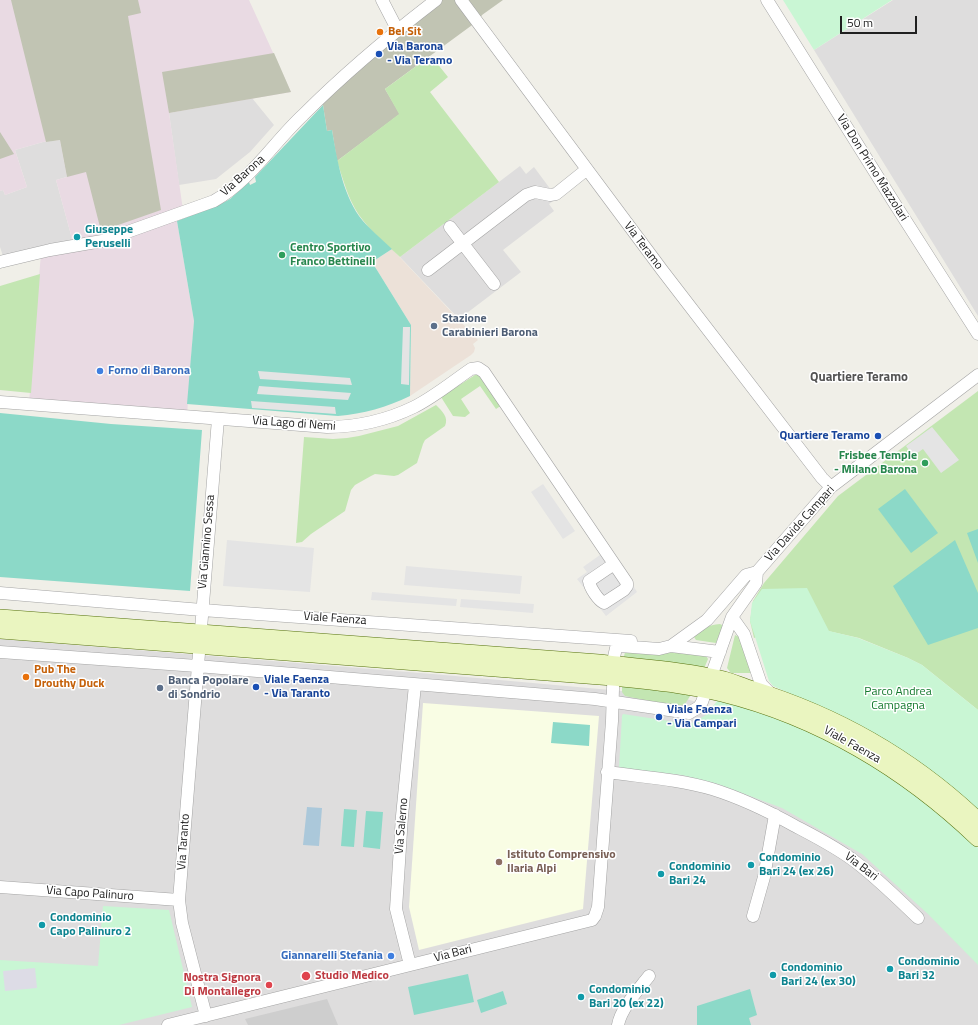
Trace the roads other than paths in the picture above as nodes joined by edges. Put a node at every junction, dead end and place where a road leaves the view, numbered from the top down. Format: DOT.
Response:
graph roads {
  1 [pos="382,0"];
  2 [pos="436,0"];
  3 [pos="461,0"];
  4 [pos="767,0"];
  5 [pos="398,29"];
  6 [pos="586,170"];
  7 [pos="450,227"];
  8 [pos="462,244"];
  9 [pos="0,262"];
  10 [pos="428,270"];
  11 [pos="494,284"];
  12 [pos="978,334"];
  13 [pos="978,375"];
  14 [pos="0,402"];
  15 [pos="218,419"];
  16 [pos="831,487"];
  17 [pos="614,564"];
  18 [pos="757,572"];
  19 [pos="0,593"];
  20 [pos="202,610"];
  21 [pos="732,617"];
  22 [pos="0,618"];
  23 [pos="706,620"];
  24 [pos="0,630"];
  25 [pos="199,639"];
  26 [pos="670,646"];
  27 [pos="0,652"];
  28 [pos="720,652"];
  29 [pos="197,666"];
  30 [pos="614,671"];
  31 [pos="708,683"];
  32 [pos="415,685"];
  33 [pos="778,698"];
  34 [pos="612,702"];
  35 [pos="607,772"];
  36 [pos="775,815"];
  37 [pos="978,821"];
  38 [pos="978,838"];
  39 [pos="0,888"];
  40 [pos="179,900"];
  41 [pos="753,916"];
  42 [pos="918,918"];
  43 [pos="410,965"];
  44 [pos="649,976"];
  45 [pos="206,1016"];
  46 [pos="168,1025"];
  47 [pos="618,1025"];
  1 -- 5 [label="street"];
  2 -- 5 [label="street, Via Barona"];
  3 -- 6 [label="street, Via Teramo"];
  4 -- 12 [label="street, Via Don Primo Mazzolari"];
  5 -- 9 [label="street, Via Barona"];
  6 -- 8 [label="street"];
  6 -- 16 [label="street, Via Teramo"];
  7 -- 8 [label="street"];
  8 -- 10 [label="street"];
  8 -- 11 [label="street"];
  13 -- 16 [label="street, Via Davide Campari"];
  14 -- 15 [label="street, Via Lago di Nemi"];
  15 -- 17 [label="street, Via Lago di Nemi"];
  15 -- 20 [label="street, Via Giannino Sessa"];
  16 -- 18 [label="street, Via Davide Campari"];
  18 -- 21 [label="street, Via Davide Campari"];
  18 -- 23 [label="street, Via Davide Campari"];
  19 -- 20 [label="street, Viale Faenza"];
  20 -- 25 [label="street, Via Giannino Sessa"];
  20 -- 26 [label="street, Viale Faenza"];
  21 -- 23 [label="street"];
  21 -- 28 [label="street"];
  21 -- 33 [label="street, Viale Faenza"];
  22 -- 25 [label="street, Viale Faenza"];
  23 -- 26 [label="street, Via Davide Campari"];
  24 -- 25 [label="street, Viale Faenza"];
  25 -- 29 [label="street, Via Giannino Sessa"];
  25 -- 30 [label="street, Viale Faenza"];
  26 -- 28 [label="street, Viale Faenza"];
  26 -- 30 [label="street, Viale Faenza"];
  27 -- 29 [label="street"];
  28 -- 31 [label="street"];
  29 -- 32 [label="street"];
  29 -- 40 [label="street, Via Taranto"];
  30 -- 31 [label="street, Viale Faenza"];
  30 -- 34 [label="street, Viale Faenza"];
  31 -- 33 [label="street, Viale Faenza"];
  31 -- 34 [label="street"];
  31 -- 38 [label="street, Viale Faenza"];
  32 -- 34 [label="street"];
  32 -- 43 [label="street, Via Salerno"];
  33 -- 37 [label="street, Viale Faenza"];
  34 -- 35 [label="street, Via Bari"];
  35 -- 36 [label="street, Via Bari"];
  35 -- 43 [label="street, Via Bari"];
  36 -- 41 [label="street"];
  36 -- 42 [label="street, Via Bari"];
  39 -- 40 [label="street, Via Capo Palinuro"];
  40 -- 45 [label="street, Via Taranto"];
  43 -- 45 [label="street, Via Bari"];
  44 -- 47 [label="street"];
  45 -- 46 [label="street, Via Bari"];
}
